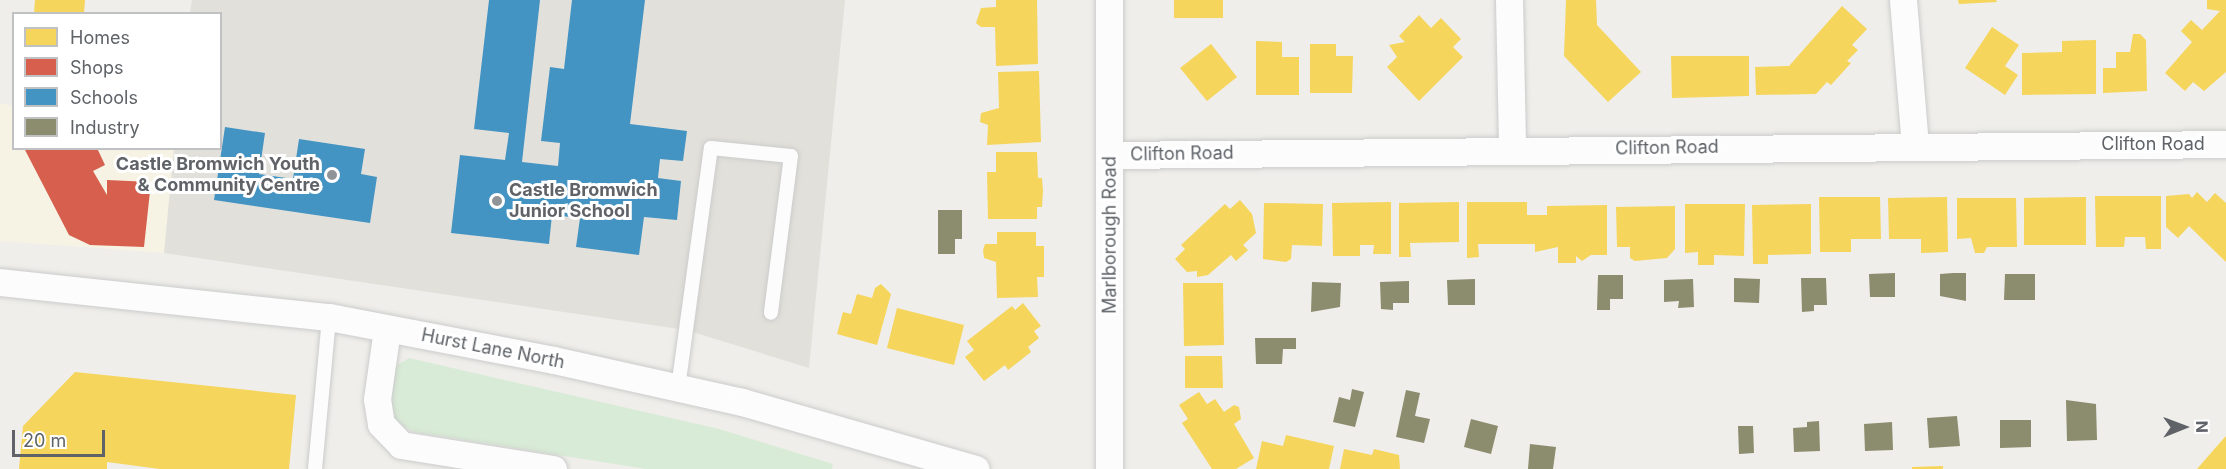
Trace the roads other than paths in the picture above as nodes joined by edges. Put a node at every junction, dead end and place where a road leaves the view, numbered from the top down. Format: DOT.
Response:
graph roads {
  1 [pos="1109,0"];
  2 [pos="1509,0"];
  3 [pos="1903,0"];
  4 [pos="2226,144"];
  5 [pos="1915,145"];
  6 [pos="1512,149"];
  7 [pos="1109,155"];
  8 [pos="0,282"];
  9 [pos="771,314"];
  10 [pos="328,317"];
  11 [pos="387,329"];
  12 [pos="678,388"];
  13 [pos="315,469"];
  14 [pos="553,469"];
  15 [pos="976,469"];
  16 [pos="1109,469"];
  1 -- 7 [label="street, Marlborough Road"];
  2 -- 6 [label="street"];
  3 -- 5 [label="street"];
  4 -- 5 [label="street, Clifton Road"];
  5 -- 6 [label="street, Clifton Road"];
  6 -- 7 [label="street, Clifton Road"];
  7 -- 16 [label="street, Marlborough Road"];
  8 -- 10 [label="street, Hurst Lane North"];
  9 -- 12 [label="lane"];
  10 -- 11 [label="street, Hurst Lane North"];
  10 -- 13 [label="lane"];
  11 -- 12 [label="street, Hurst Lane North"];
  11 -- 14 [label="street"];
  12 -- 15 [label="street, Hurst Lane North"];
}
